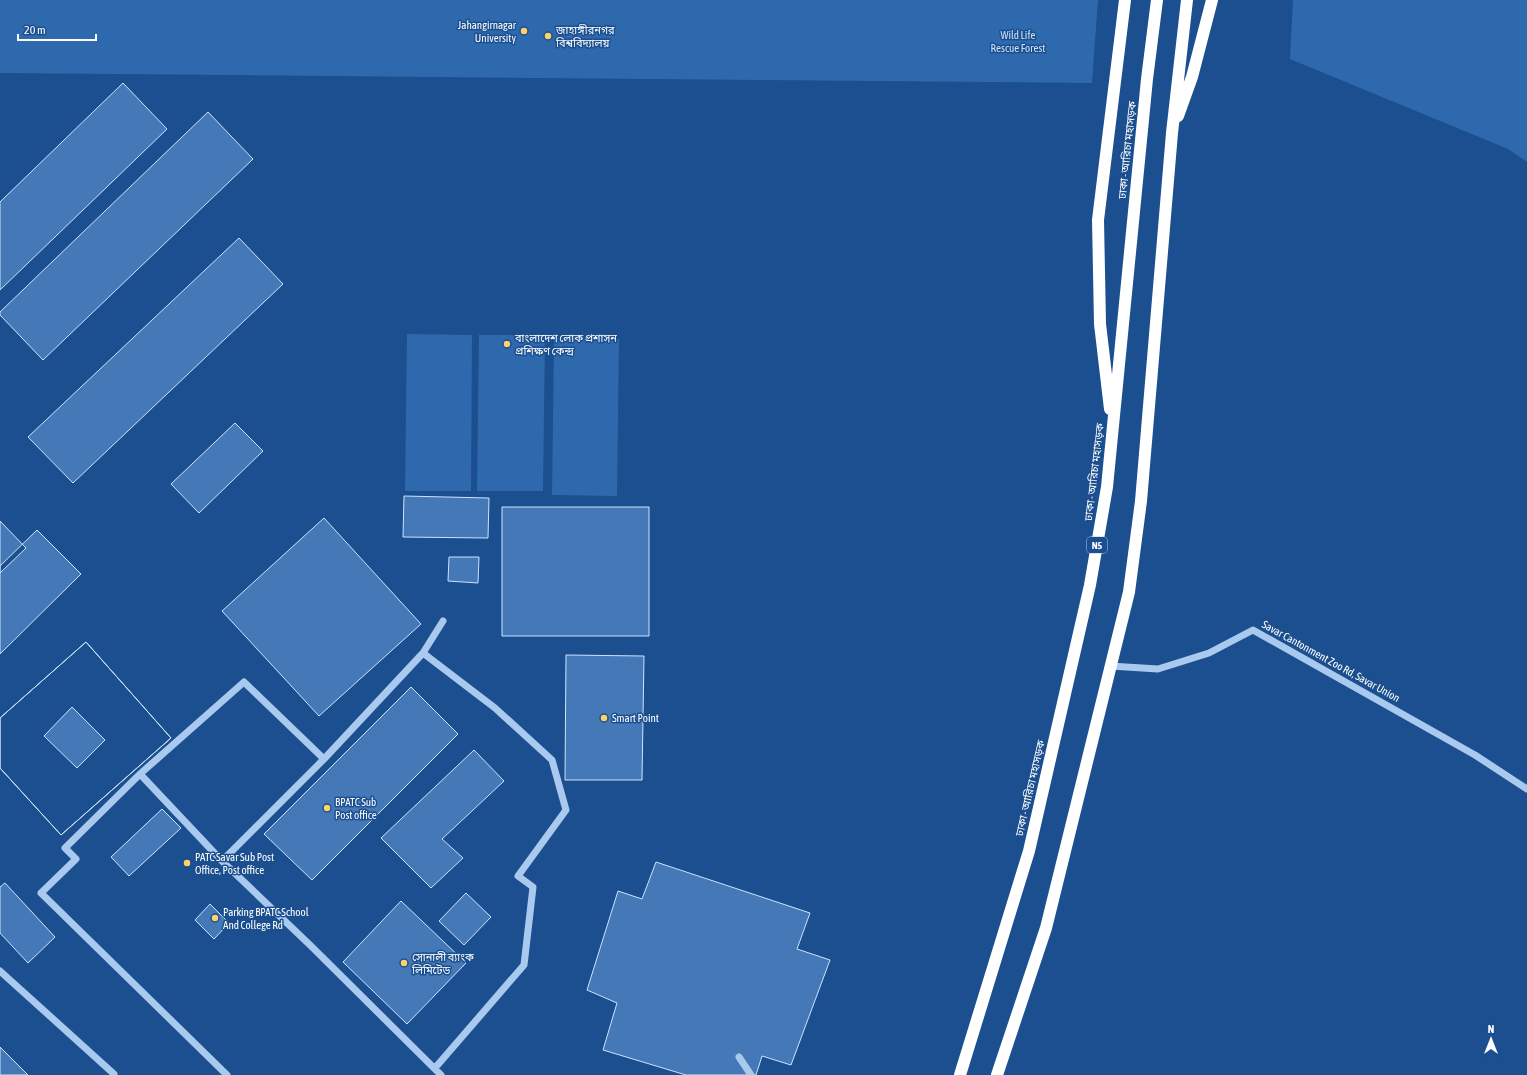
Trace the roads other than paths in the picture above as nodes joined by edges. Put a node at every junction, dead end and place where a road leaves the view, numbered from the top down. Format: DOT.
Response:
graph roads {
  1 [pos="1125,0"];
  2 [pos="1157,0"];
  3 [pos="1187,0"];
  4 [pos="1212,0"];
  5 [pos="1172,133"];
  6 [pos="1112,434"];
  7 [pos="443,621"];
  8 [pos="423,653"];
  9 [pos="1110,666"];
  10 [pos="324,759"];
  11 [pos="140,774"];
  12 [pos="1527,789"];
  13 [pos="222,861"];
  14 [pos="0,971"];
  15 [pos="739,1057"];
  16 [pos="435,1068"];
  17 [pos="114,1075"];
  18 [pos="227,1075"];
  19 [pos="442,1075"];
  20 [pos="751,1075"];
  21 [pos="960,1075"];
  22 [pos="997,1075"];
  1 -- 6 [label="highway"];
  2 -- 6 [label="highway, ঢাকা - আরিচা মহাসড়ক / N5"];
  3 -- 5 [label="highway"];
  4 -- 5 [label="highway"];
  5 -- 9 [label="highway"];
  6 -- 21 [label="highway, ঢাকা - আরিচা মহাসড়ক / N5"];
  7 -- 8 [label="street"];
  8 -- 10 [label="street"];
  8 -- 16 [label="street"];
  9 -- 12 [label="street, Savar Cantonment Zoo Rd, Savar Union"];
  9 -- 22 [label="highway"];
  10 -- 11 [label="street"];
  10 -- 13 [label="street"];
  11 -- 13 [label="street"];
  11 -- 18 [label="street"];
  13 -- 16 [label="street"];
  14 -- 17 [label="street"];
  15 -- 20 [label="street"];
  16 -- 19 [label="street"];
}
